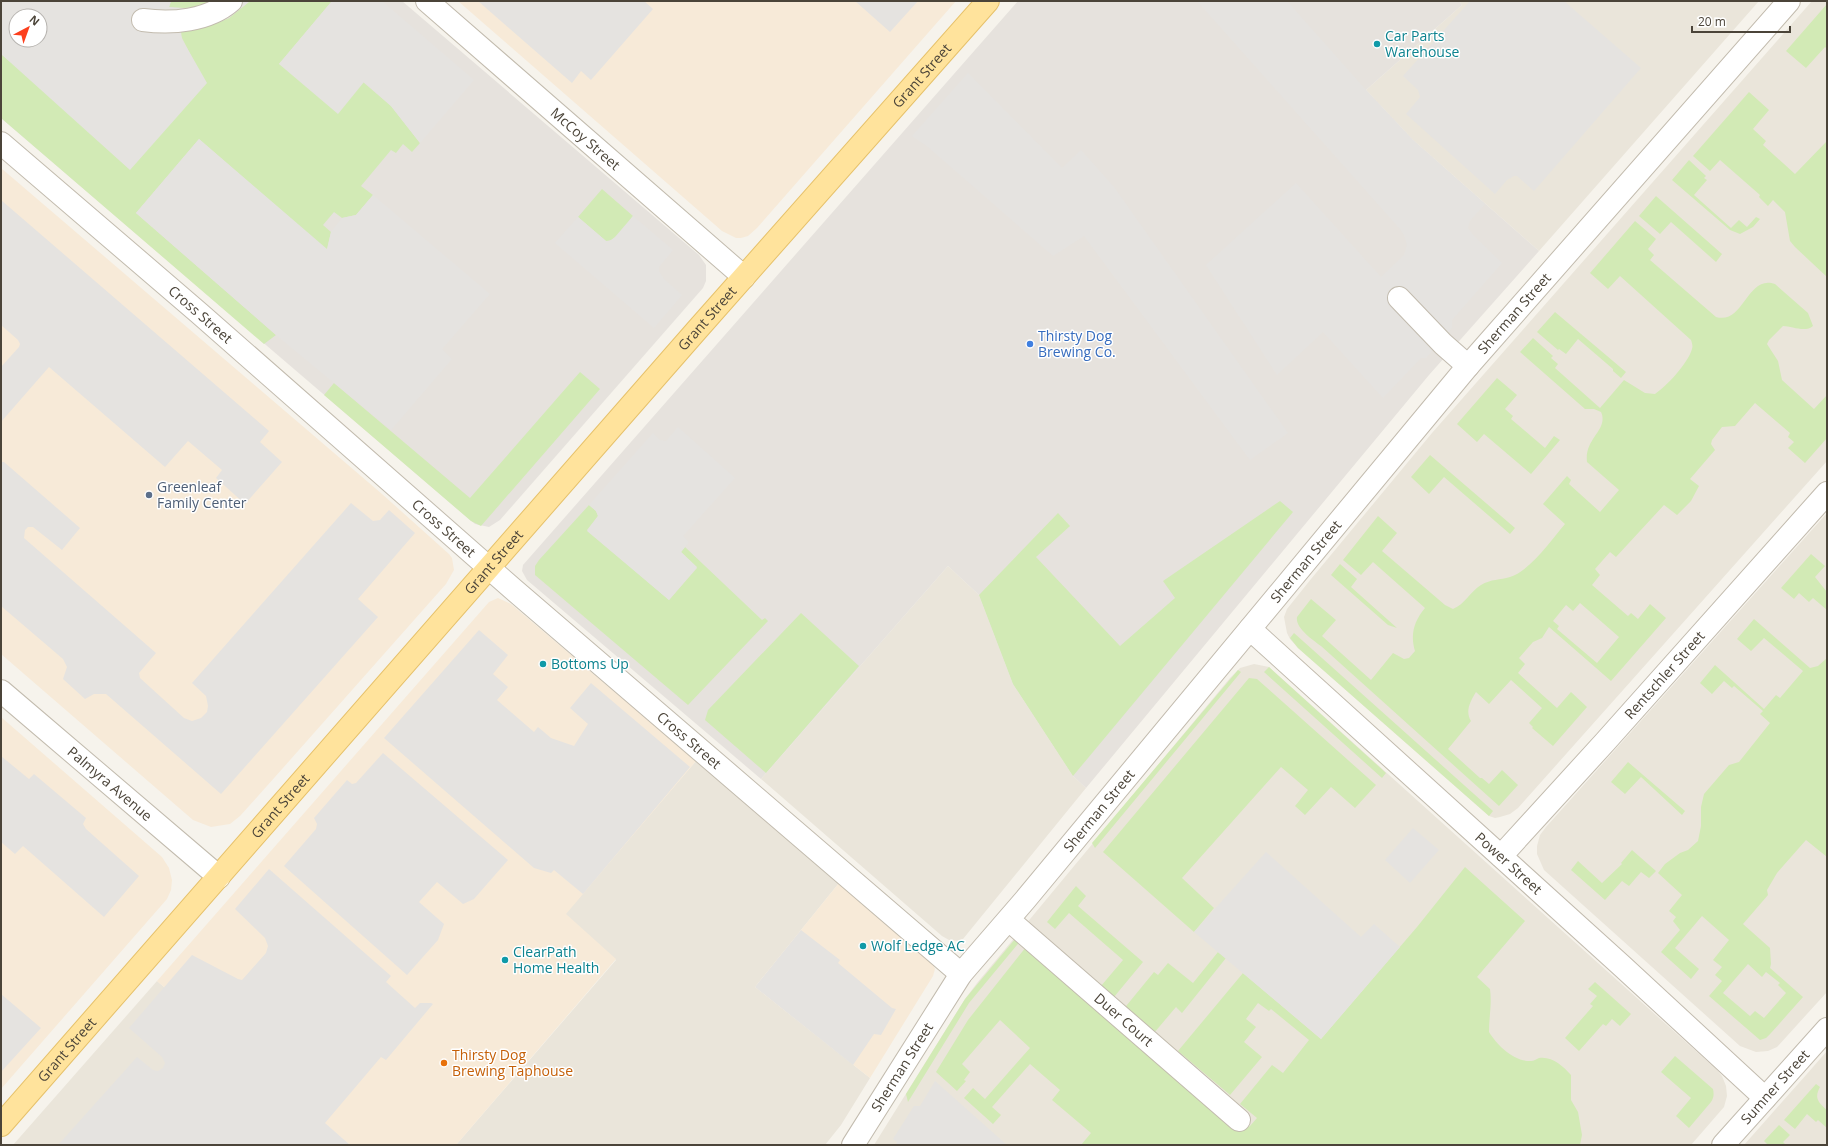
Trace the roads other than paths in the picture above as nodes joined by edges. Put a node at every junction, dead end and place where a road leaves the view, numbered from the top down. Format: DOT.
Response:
graph roads {
  1 [pos="231,1"];
  2 [pos="427,1"];
  3 [pos="988,1"];
  4 [pos="1789,1"];
  5 [pos="143,20"];
  6 [pos="1,143"];
  7 [pos="744,277"];
  8 [pos="1399,298"];
  9 [pos="1468,366"];
  10 [pos="1827,493"];
  11 [pos="489,568"];
  12 [pos="1250,630"];
  13 [pos="1,690"];
  14 [pos="1501,856"];
  15 [pos="219,877"];
  16 [pos="1009,920"];
  17 [pos="961,974"];
  18 [pos="1827,1029"];
  19 [pos="1765,1098"];
  20 [pos="1239,1120"];
  21 [pos="1,1125"];
  22 [pos="853,1145"];
  23 [pos="1723,1145"];
  1 -- 5 [label="street"];
  2 -- 7 [label="street, McCoy Street"];
  3 -- 7 [label="main road, Grant Street"];
  4 -- 9 [label="street, Sherman Street"];
  6 -- 11 [label="street, Cross Street"];
  7 -- 11 [label="main road, Grant Street"];
  8 -- 9 [label="street"];
  9 -- 12 [label="street, Sherman Street"];
  10 -- 14 [label="street, Rentschler Street"];
  11 -- 15 [label="main road, Grant Street"];
  11 -- 17 [label="street, Cross Street"];
  12 -- 14 [label="street, Power Street"];
  12 -- 16 [label="street, Sherman Street"];
  13 -- 15 [label="street, Palmyra Avenue"];
  14 -- 19 [label="street, Power Street"];
  15 -- 21 [label="main road, Grant Street"];
  16 -- 17 [label="street, Sherman Street"];
  16 -- 20 [label="street, Duer Court"];
  17 -- 22 [label="street, Sherman Street"];
  18 -- 19 [label="street, Sumner Street"];
  19 -- 23 [label="street, Sumner Street"];
}
